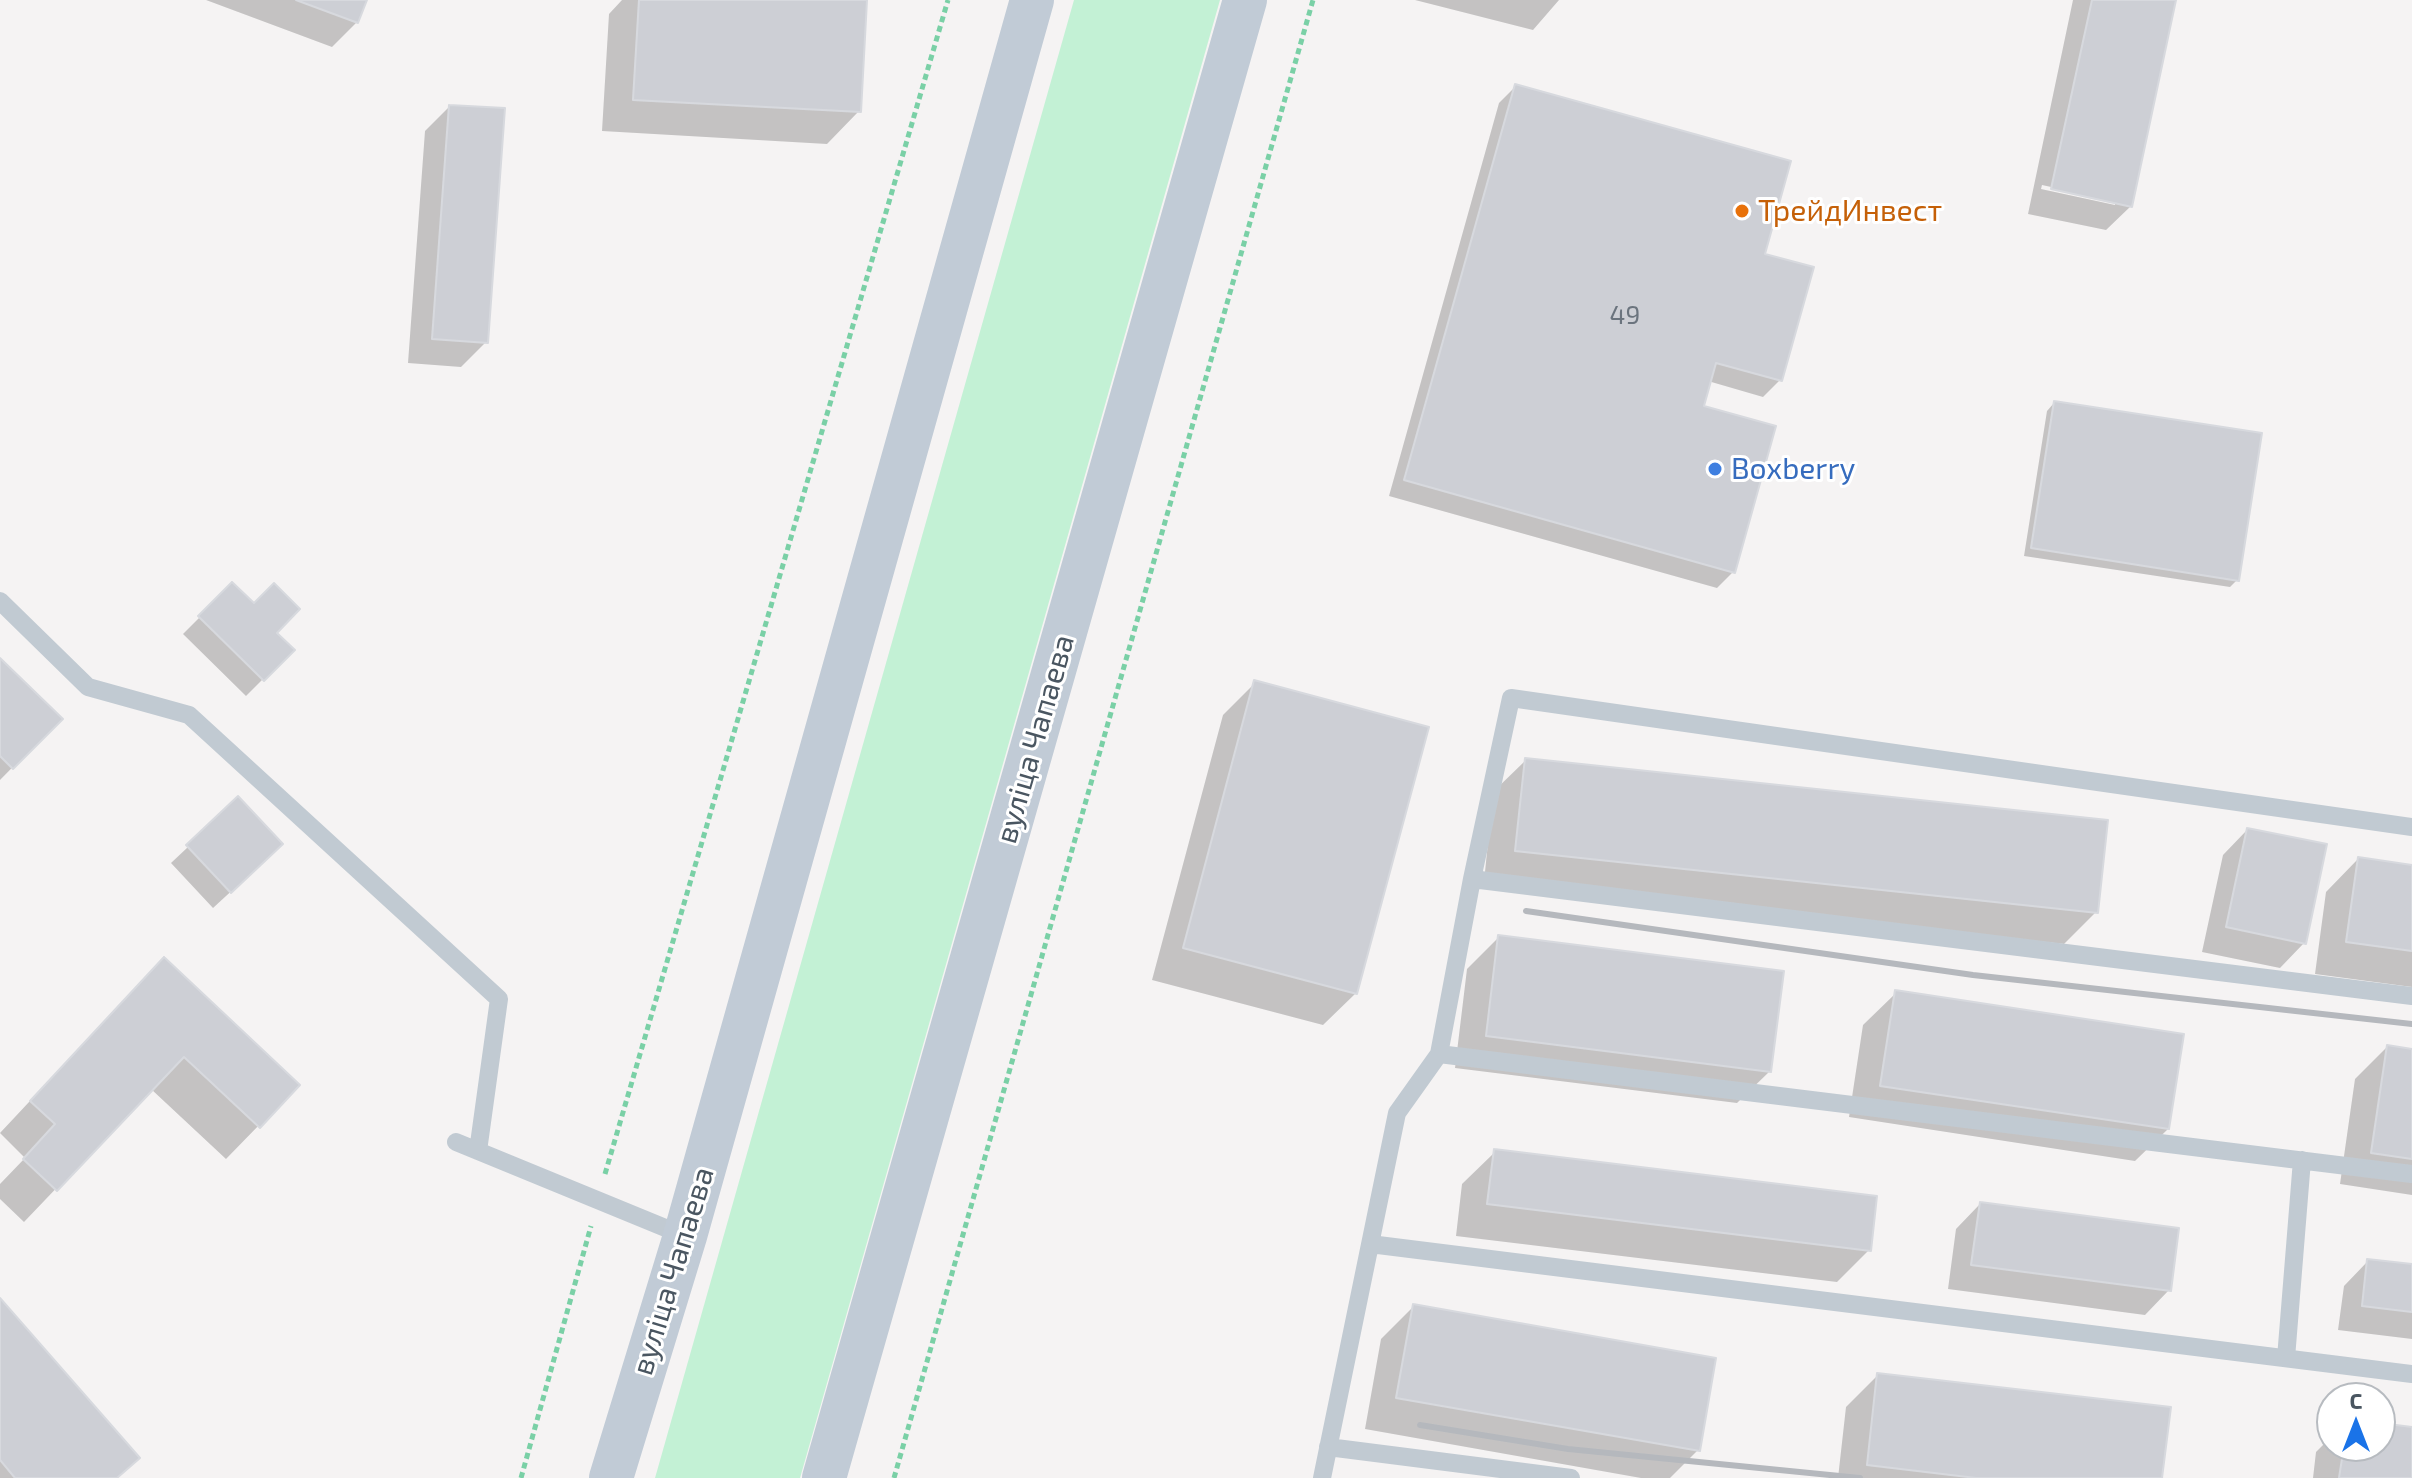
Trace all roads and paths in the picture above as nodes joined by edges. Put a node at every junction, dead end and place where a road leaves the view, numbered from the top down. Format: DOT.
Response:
graph roads {
  1 [pos="948,0"];
  2 [pos="1032,0"];
  3 [pos="1245,0"];
  4 [pos="1313,0"];
  5 [pos="0,601"];
  6 [pos="2412,827"];
  7 [pos="1472,879"];
  8 [pos="2412,996"];
  9 [pos="1439,1054"];
  10 [pos="456,1142"];
  11 [pos="478,1151"];
  12 [pos="2302,1160"];
  13 [pos="2412,1174"];
  14 [pos="598,1200"];
  15 [pos="685,1236"];
  16 [pos="1370,1244"];
  17 [pos="2286,1358"];
  18 [pos="2412,1374"];
  19 [pos="1328,1447"];
  20 [pos="521,1478"];
  21 [pos="611,1478"];
  22 [pos="824,1478"];
  23 [pos="894,1478"];
  24 [pos="1322,1478"];
  25 [pos="1571,1478"];
  1 -- 14 [label="path"];
  2 -- 15 [label="main road, вуліца Чапаева"];
  3 -- 22 [label="main road, вуліца Чапаева"];
  4 -- 23 [label="path"];
  5 -- 11 [label="lane"];
  6 -- 7 [label="lane"];
  7 -- 8 [label="lane"];
  7 -- 9 [label="lane"];
  9 -- 12 [label="lane"];
  9 -- 16 [label="lane"];
  10 -- 11 [label="lane"];
  11 -- 14 [label="lane"];
  12 -- 13 [label="lane"];
  12 -- 17 [label="lane"];
  14 -- 15 [label="lane"];
  14 -- 20 [label="path"];
  15 -- 21 [label="main road, вуліца Чапаева"];
  16 -- 17 [label="lane"];
  16 -- 19 [label="lane"];
  17 -- 18 [label="lane"];
  19 -- 24 [label="lane"];
  19 -- 25 [label="lane"];
}
